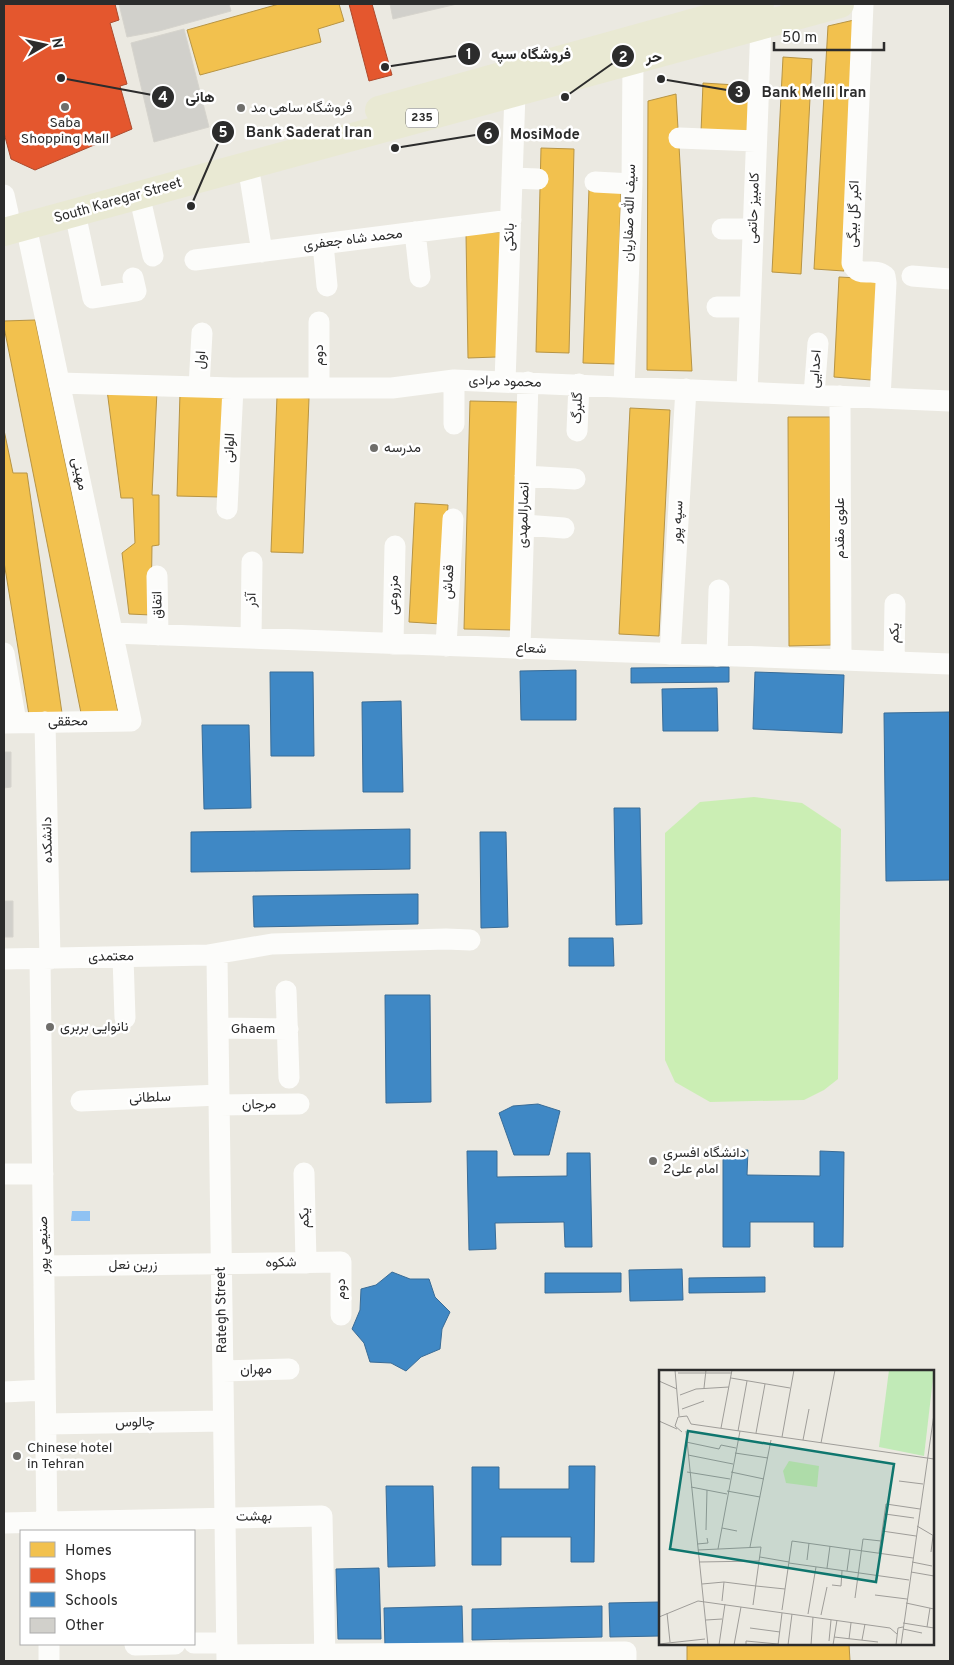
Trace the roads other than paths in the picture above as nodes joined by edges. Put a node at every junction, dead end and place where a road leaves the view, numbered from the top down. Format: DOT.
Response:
graph roads {
  1 [pos="840,4"];
  2 [pos="863,4"];
  3 [pos="761,14"];
  4 [pos="630,50"];
  5 [pos="516,93"];
  6 [pos="679,138"];
  7 [pos="756,141"];
  8 [pos="248,165"];
  9 [pos="512,178"];
  10 [pos="538,180"];
  11 [pos="595,182"];
  12 [pos="632,184"];
  13 [pos="139,194"];
  14 [pos="75,213"];
  15 [pos="9,216"];
  16 [pos="511,220"];
  17 [pos="722,229"];
  18 [pos="753,230"];
  19 [pos="415,232"];
  20 [pos="323,244"];
  21 [pos="262,252"];
  22 [pos="153,256"];
  23 [pos="195,260"];
  24 [pos="912,276"];
  25 [pos="420,277"];
  26 [pos="133,278"];
  27 [pos="950,279"];
  28 [pos="327,286"];
  29 [pos="717,306"];
  30 [pos="750,307"];
  31 [pos="319,322"];
  32 [pos="202,333"];
  33 [pos="818,342"];
  34 [pos="454,380"];
  35 [pos="505,382"];
  36 [pos="528,382"];
  37 [pos="59,383"];
  38 [pos="579,384"];
  39 [pos="199,387"];
  40 [pos="624,387"];
  41 [pos="233,388"];
  42 [pos="319,388"];
  43 [pos="686,389"];
  44 [pos="747,392"];
  45 [pos="814,395"];
  46 [pos="840,396"];
  47 [pos="880,398"];
  48 [pos="950,401"];
  49 [pos="454,424"];
  50 [pos="577,431"];
  51 [pos="525,476"];
  52 [pos="575,479"];
  53 [pos="227,509"];
  54 [pos="453,518"];
  55 [pos="524,525"];
  56 [pos="564,528"];
  57 [pos="394,546"];
  58 [pos="252,562"];
  59 [pos="157,576"];
  60 [pos="719,590"];
  61 [pos="895,604"];
  62 [pos="112,633"];
  63 [pos="158,635"];
  64 [pos="251,638"];
  65 [pos="392,644"];
  66 [pos="446,646"];
  67 [pos="520,648"];
  68 [pos="4,653"];
  69 [pos="670,654"];
  70 [pos="717,656"];
  71 [pos="840,660"];
  72 [pos="894,662"];
  73 [pos="950,664"];
  74 [pos="131,721"];
  75 [pos="10,722"];
  76 [pos="45,722"];
  77 [pos="470,940"];
  78 [pos="123,957"];
  79 [pos="213,957"];
  80 [pos="45,959"];
  81 [pos="4,960"];
  82 [pos="286,991"];
  83 [pos="125,1018"];
  84 [pos="218,1028"];
  85 [pos="288,1029"];
  86 [pos="289,1078"];
  87 [pos="219,1100"];
  88 [pos="81,1101"];
  89 [pos="299,1104"];
  90 [pos="304,1173"];
  91 [pos="4,1174"];
  92 [pos="43,1174"];
  93 [pos="341,1262"];
  94 [pos="306,1263"];
  95 [pos="222,1264"];
  96 [pos="44,1266"];
  97 [pos="341,1315"];
  98 [pos="289,1369"];
  99 [pos="223,1371"];
  100 [pos="46,1390"];
  101 [pos="4,1392"];
  102 [pos="224,1421"];
  103 [pos="46,1424"];
  104 [pos="225,1518"];
  105 [pos="4,1523"];
  106 [pos="47,1527"];
  107 [pos="195,1643"];
  108 [pos="49,1645"];
  109 [pos="227,1653"];
  110 [pos="542,1657"];
  111 [pos="626,1657"];
  112 [pos="325,1658"];
  113 [pos="408,1658"];
  114 [pos="49,1661"];
  1 -- 3 [label="main road, South Karegar Street / 235"];
  2 -- 47 [label="street, اکبر گل بیگی"];
  3 -- 4 [label="main road, South Karegar Street / 235"];
  3 -- 7 [label="street, کامبیز حاتمی"];
  4 -- 5 [label="main road, South Karegar Street / 235"];
  4 -- 12 [label="street, سیف الله صفاریان"];
  4 -- 15 [label="main road, South Karegar Street / 235"];
  5 -- 8 [label="main road, South Karegar Street / 235"];
  5 -- 9 [label="street, بانکی"];
  6 -- 7 [label="street"];
  7 -- 18 [label="street, کامبیز حاتمی"];
  8 -- 13 [label="main road, South Karegar Street / 235"];
  8 -- 21 [label="street"];
  9 -- 10 [label="street"];
  9 -- 16 [label="street, بانکی"];
  11 -- 12 [label="street"];
  12 -- 40 [label="street, سیف الله صفاریان"];
  13 -- 14 [label="main road, South Karegar Street / 235"];
  13 -- 22 [label="street"];
  14 -- 15 [label="main road, South Karegar Street / 235"];
  14 -- 26 [label="street"];
  15 -- 37 [label="street, مهینی"];
  16 -- 19 [label="street, محمد شاه جعفری"];
  16 -- 35 [label="street, بانکی"];
  17 -- 18 [label="street"];
  18 -- 30 [label="street, کامبیز حاتمی"];
  19 -- 20 [label="street, محمد شاه جعفری"];
  19 -- 25 [label="street"];
  20 -- 21 [label="street, محمد شاه جعفری"];
  20 -- 28 [label="street"];
  21 -- 23 [label="street, محمد شاه جعفری"];
  24 -- 27 [label="street"];
  29 -- 30 [label="street"];
  30 -- 44 [label="street, کامبیز حاتمی"];
  31 -- 42 [label="street, دوم"];
  32 -- 39 [label="street, اول"];
  33 -- 45 [label="street, احدایی"];
  34 -- 35 [label="street, محمود مرادی"];
  34 -- 42 [label="street, محمود مرادی"];
  34 -- 49 [label="street"];
  35 -- 36 [label="street, محمود مرادی"];
  36 -- 38 [label="street, محمود مرادی"];
  36 -- 51 [label="street, انصارالمهدی"];
  37 -- 39 [label="street, محمود مرادی"];
  37 -- 62 [label="street, مهینی"];
  38 -- 40 [label="street, محمود مرادی"];
  38 -- 50 [label="street, گلبرگ"];
  39 -- 41 [label="street, محمود مرادی"];
  40 -- 43 [label="street, محمود مرادی"];
  41 -- 42 [label="street, محمود مرادی"];
  41 -- 53 [label="street, الوانی"];
  43 -- 44 [label="street, محمود مرادی"];
  43 -- 69 [label="street, سپه پور"];
  44 -- 45 [label="street, محمود مرادی"];
  45 -- 46 [label="street, محمود مرادی"];
  46 -- 47 [label="street, محمود مرادی"];
  46 -- 71 [label="street, علوی مقدم"];
  47 -- 48 [label="street, محمود مرادی"];
  51 -- 52 [label="street"];
  51 -- 55 [label="street, انصارالمهدی"];
  54 -- 66 [label="street, قماش"];
  55 -- 56 [label="street"];
  55 -- 67 [label="street, انصارالمهدی"];
  57 -- 65 [label="street, مزروعی"];
  58 -- 64 [label="street, آذر"];
  59 -- 63 [label="street, اتفاق"];
  60 -- 70 [label="street"];
  61 -- 72 [label="street, یکم"];
  62 -- 63 [label="street, شعاع"];
  62 -- 74 [label="street, مهینی"];
  63 -- 64 [label="street, شعاع"];
  64 -- 65 [label="street, شعاع"];
  65 -- 66 [label="street, شعاع"];
  66 -- 67 [label="street, شعاع"];
  67 -- 69 [label="street, شعاع"];
  68 -- 75 [label="street"];
  69 -- 70 [label="street, شعاع"];
  70 -- 71 [label="street, شعاع"];
  71 -- 72 [label="street, شعاع"];
  72 -- 73 [label="street, شعاع"];
  74 -- 76 [label="street, محققی"];
  75 -- 76 [label="street, محققی"];
  76 -- 80 [label="street, دانشکده"];
  77 -- 79 [label="street, معتمدی"];
  78 -- 79 [label="street, معتمدی"];
  78 -- 80 [label="street, معتمدی"];
  78 -- 83 [label="street"];
  79 -- 84 [label="street, Rategh Street"];
  80 -- 81 [label="street, معتمدی"];
  80 -- 92 [label="street, صنیعی پور"];
  82 -- 85 [label="street, Ghaem"];
  84 -- 85 [label="street, Ghaem"];
  84 -- 87 [label="street, Rategh Street"];
  85 -- 86 [label="street, Ghaem"];
  87 -- 88 [label="street, سلطانی"];
  87 -- 89 [label="street, مرجان"];
  87 -- 95 [label="street, Rategh Street"];
  90 -- 94 [label="street, یکم"];
  91 -- 92 [label="street"];
  92 -- 96 [label="street, صنیعی پور"];
  93 -- 94 [label="street, شکوه"];
  93 -- 97 [label="street, دوم"];
  94 -- 95 [label="street, شکوه"];
  95 -- 96 [label="street, زرین نعل"];
  95 -- 99 [label="street, Rategh Street"];
  96 -- 100 [label="street, صنیعی پور"];
  98 -- 99 [label="street, مهران"];
  99 -- 102 [label="street, Rategh Street"];
  100 -- 101 [label="street"];
  100 -- 103 [label="street, صنیعی پور"];
  102 -- 103 [label="street, چالوس"];
  102 -- 104 [label="street, Rategh Street"];
  103 -- 106 [label="street, صنیعی پور"];
  104 -- 106 [label="street, بهشت"];
  104 -- 109 [label="street, Rategh Street"];
  104 -- 112 [label="street, بهشت"];
  105 -- 106 [label="street, بهشت"];
  107 -- 109 [label="street"];
  108 -- 114 [label="street"];
  109 -- 112 [label="street"];
  110 -- 111 [label="street"];
  110 -- 113 [label="street"];
  112 -- 113 [label="street"];
}
